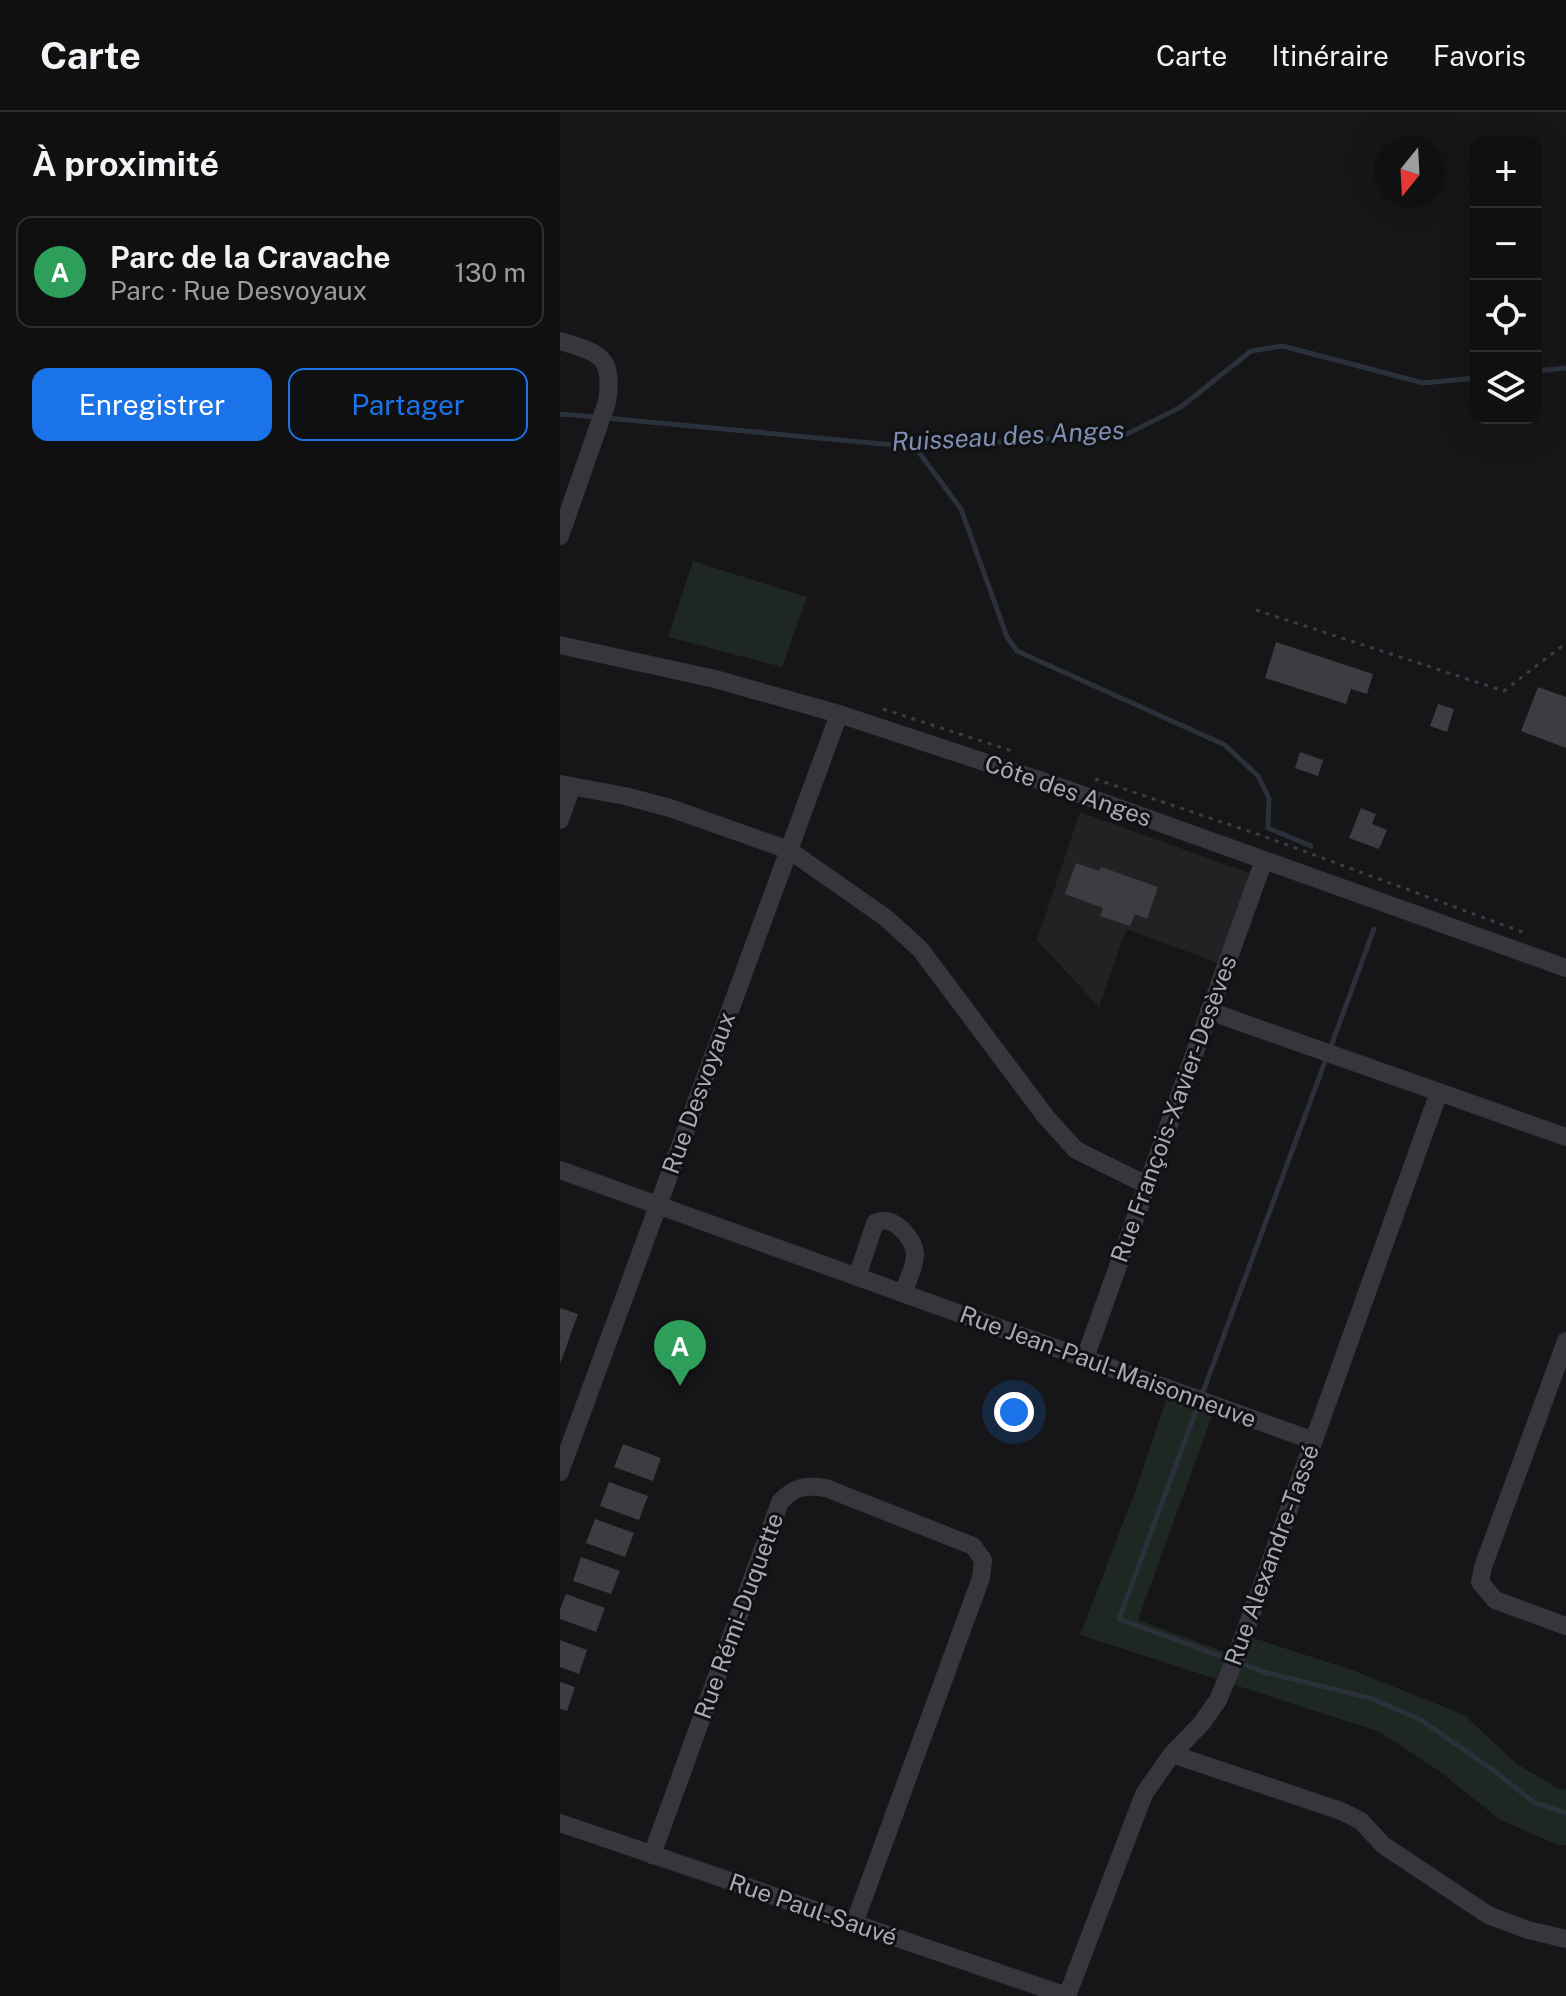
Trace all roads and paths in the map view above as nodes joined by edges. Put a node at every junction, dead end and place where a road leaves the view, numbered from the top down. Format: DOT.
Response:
graph roads {
  1 [pos="560,341"];
  2 [pos="560,536"];
  3 [pos="1256,610"];
  4 [pos="1566,643"];
  5 [pos="560,645"];
  6 [pos="839,714"];
  7 [pos="566,785"];
  8 [pos="560,820"];
  9 [pos="789,850"];
  10 [pos="1264,860"];
  11 [pos="1566,968"];
  12 [pos="1209,1011"];
  13 [pos="1439,1092"];
  14 [pos="1566,1137"];
  15 [pos="560,1170"];
  16 [pos="1147,1185"];
  17 [pos="658,1205"];
  18 [pos="857,1277"];
  19 [pos="903,1293"];
  20 [pos="1566,1341"];
  21 [pos="1085,1358"];
  22 [pos="1314,1441"];
  23 [pos="560,1472"];
  24 [pos="1566,1626"];
  25 [pos="1172,1754"];
  26 [pos="560,1823"];
  27 [pos="652,1855"];
  28 [pos="854,1924"];
  29 [pos="1566,1939"];
  30 [pos="1067,1996"];
  1 -- 2 [label="street"];
  3 -- 4 [label="path"];
  5 -- 6 [label="street, Côte des Anges"];
  6 -- 9 [label="street, Rue Desvoyaux"];
  6 -- 10 [label="street, Côte des Anges"];
  7 -- 8 [label="street"];
  7 -- 9 [label="street"];
  9 -- 16 [label="street"];
  9 -- 17 [label="street, Rue Desvoyaux"];
  10 -- 11 [label="street, Côte des Anges"];
  10 -- 12 [label="street, Rue François-Xavier-Desèves"];
  12 -- 13 [label="street"];
  12 -- 16 [label="street, Rue François-Xavier-Desèves"];
  13 -- 14 [label="street"];
  13 -- 22 [label="street, Rue Alexandre-Tassé"];
  15 -- 17 [label="street, Rue Jean-Paul-Maisonneuve"];
  16 -- 21 [label="street, Rue François-Xavier-Desèves"];
  17 -- 18 [label="street, Rue Jean-Paul-Maisonneuve"];
  17 -- 23 [label="street, Rue Desvoyaux"];
  18 -- 19 [label="street, Rue Jean-Paul-Maisonneuve"];
  18 -- 19 [label="street"];
  19 -- 21 [label="street, Rue Jean-Paul-Maisonneuve"];
  20 -- 24 [label="street"];
  21 -- 22 [label="street, Rue Jean-Paul-Maisonneuve"];
  22 -- 25 [label="street, Rue Alexandre-Tassé"];
  25 -- 29 [label="street"];
  25 -- 30 [label="street, Rue Alexandre-Tassé"];
  26 -- 27 [label="street, Rue Paul-Sauvé"];
  27 -- 28 [label="street, Rue Paul-Sauvé"];
  27 -- 28 [label="street, Rue Rémi-Duquette"];
  28 -- 30 [label="street, Rue Paul-Sauvé"];
}
